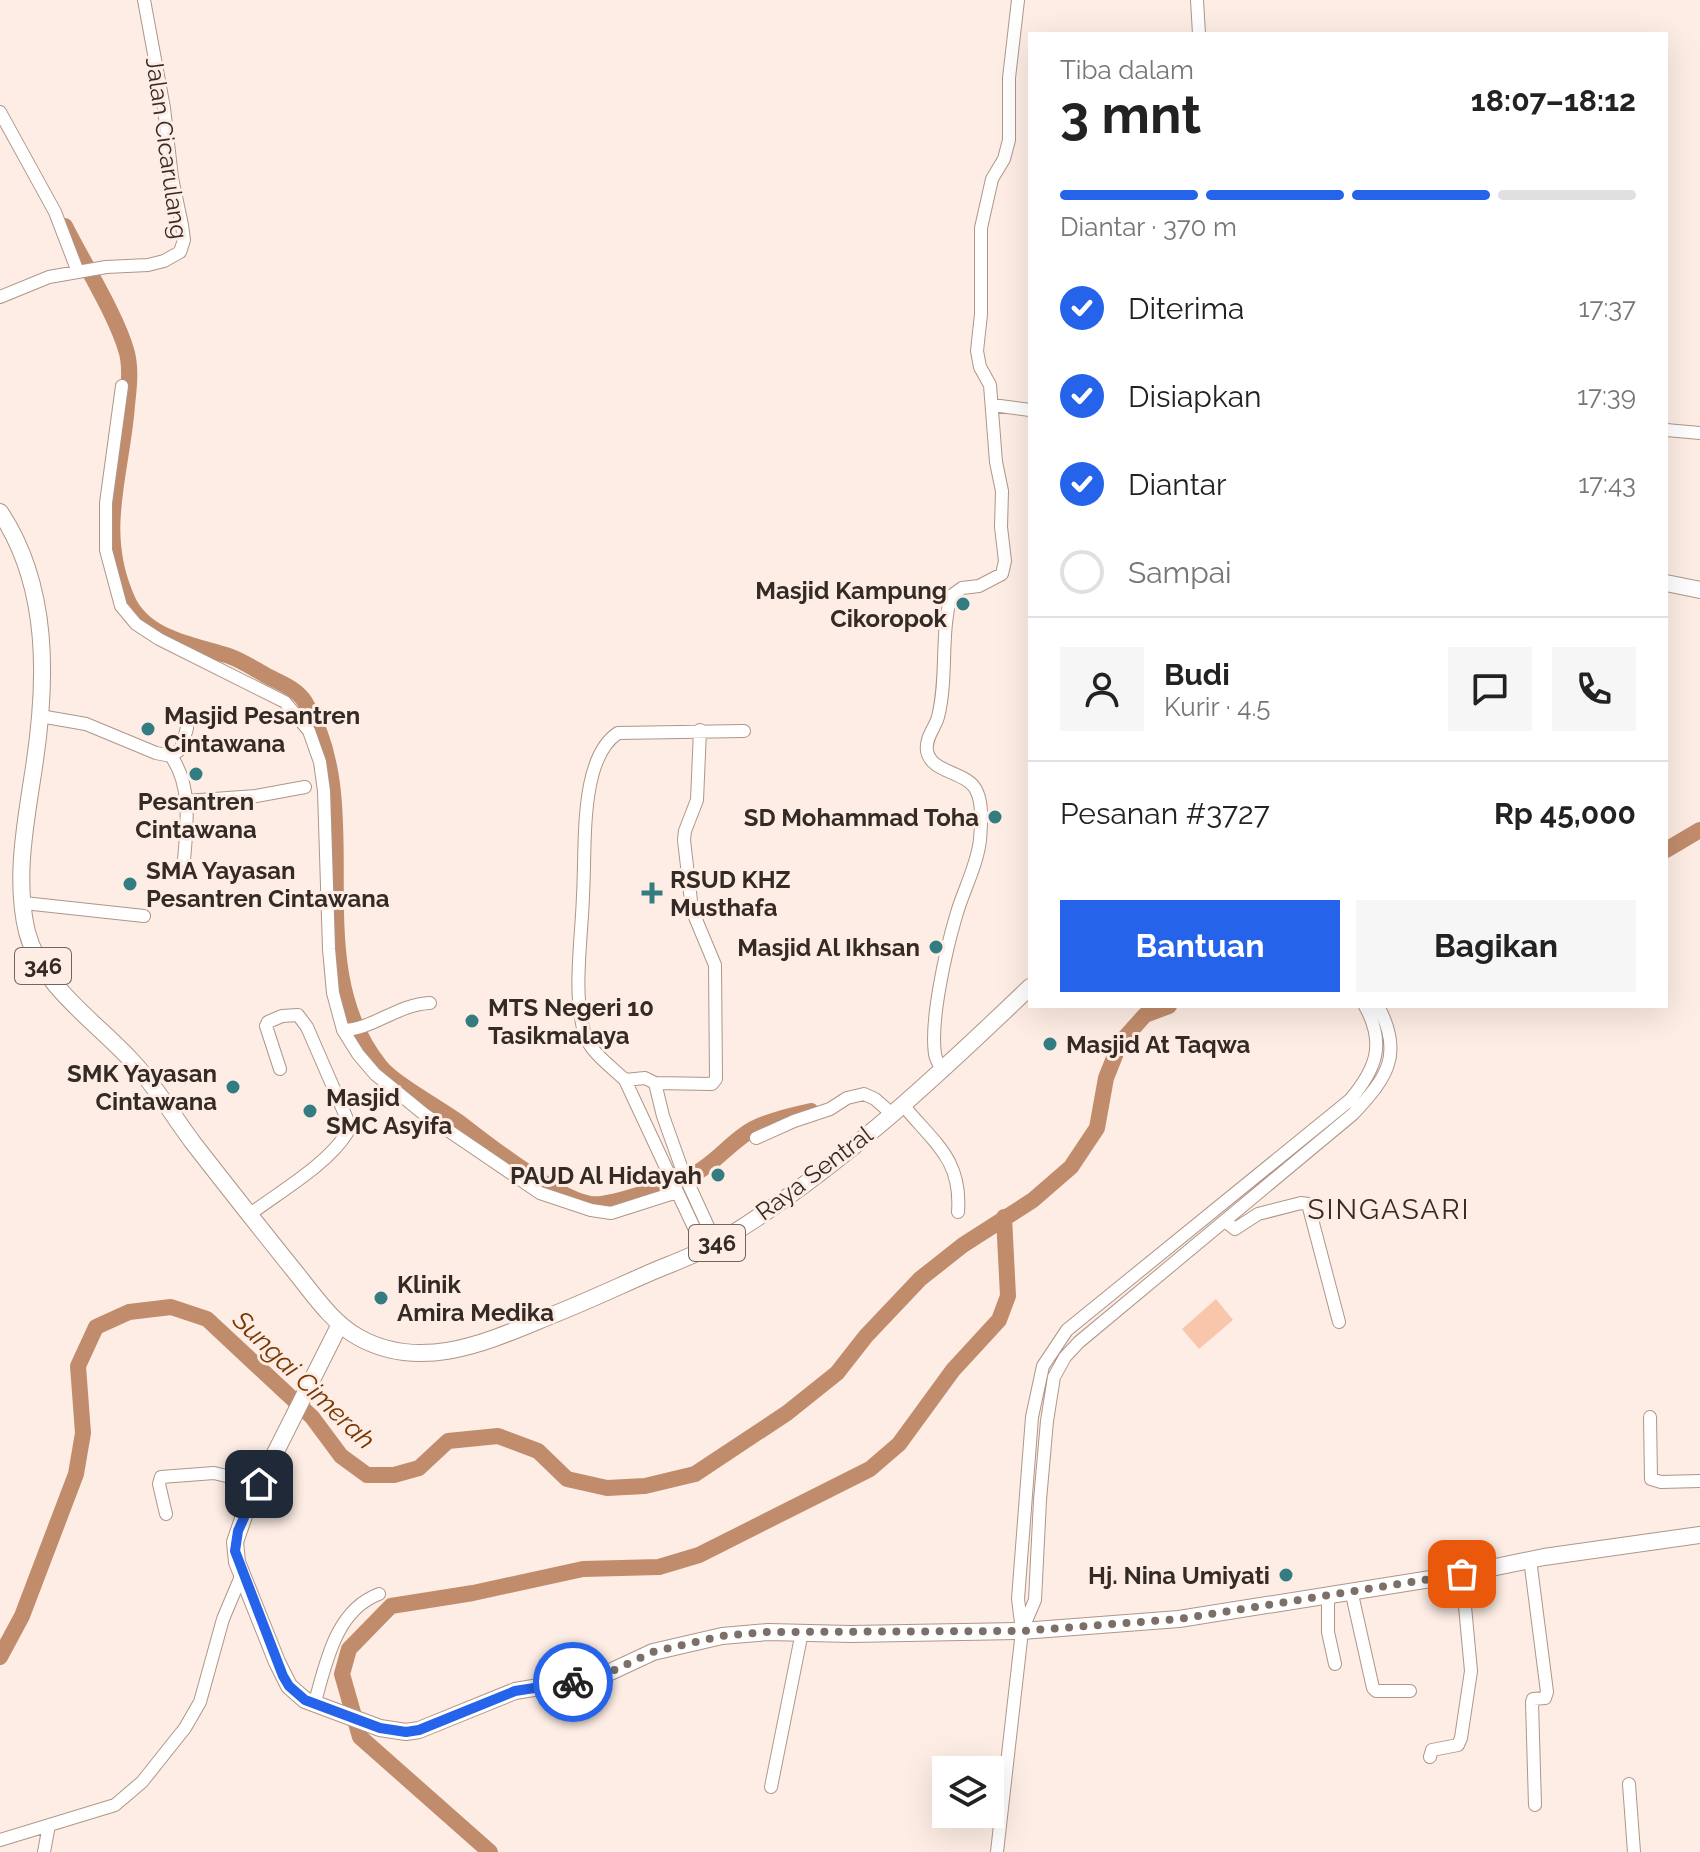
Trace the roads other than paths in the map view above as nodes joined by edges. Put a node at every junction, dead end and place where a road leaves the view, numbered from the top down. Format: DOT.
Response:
graph roads {
  1 [pos="144,0"];
  2 [pos="1018,0"];
  3 [pos="1197,0"];
  4 [pos="1199,32"];
  5 [pos="0,112"];
  6 [pos="81,272"];
  7 [pos="0,297"];
  8 [pos="122,386"];
  9 [pos="992,405"];
  10 [pos="1028,410"];
  11 [pos="1668,430"];
  12 [pos="1700,433"];
  13 [pos="0,512"];
  14 [pos="1668,583"];
  15 [pos="1700,590"];
  16 [pos="40,716"];
  17 [pos="187,728"];
  18 [pos="700,730"];
  19 [pos="744,731"];
  20 [pos="171,756"];
  21 [pos="305,787"];
  22 [pos="186,801"];
  23 [pos="184,860"];
  24 [pos="24,903"];
  25 [pos="144,916"];
  26 [pos="1028,989"];
  27 [pos="430,1003"];
  28 [pos="1366,1008"];
  29 [pos="1379,1008"];
  30 [pos="354,1028"];
  31 [pos="280,1069"];
  32 [pos="943,1071"];
  33 [pos="625,1080"];
  34 [pos="655,1083"];
  35 [pos="897,1110"];
  36 [pos="663,1116"];
  37 [pos="644,1123"];
  38 [pos="756,1138"];
  39 [pos="1310,1142"];
  40 [pos="674,1186"];
  41 [pos="958,1212"];
  42 [pos="249,1215"];
  43 [pos="1225,1221"];
  44 [pos="1180,1238"];
  45 [pos="710,1247"];
  46 [pos="1189,1250"];
  47 [pos="1339,1322"];
  48 [pos="340,1324"];
  49 [pos="1650,1417"];
  50 [pos="1700,1481"];
  51 [pos="259,1484"];
  52 [pos="1025,1498"];
  53 [pos="1040,1500"];
  54 [pos="166,1514"];
  55 [pos="1700,1535"];
  56 [pos="1530,1559"];
  57 [pos="242,1574"];
  58 [pos="1462,1574"];
  59 [pos="1351,1590"];
  60 [pos="379,1594"];
  61 [pos="1328,1594"];
  62 [pos="1022,1631"];
  63 [pos="802,1632"];
  64 [pos="1335,1664"];
  65 [pos="1410,1691"];
  66 [pos="320,1704"];
  67 [pos="1430,1757"];
  68 [pos="1629,1784"];
  69 [pos="771,1787"];
  70 [pos="1535,1805"];
  71 [pos="49,1825"];
  72 [pos="0,1840"];
  73 [pos="44,1852"];
  74 [pos="997,1852"];
  75 [pos="1634,1852"];
  1 -- 6 [label="street, Jalan Cicarulang"];
  2 -- 9 [label="street"];
  3 -- 4 [label="street"];
  5 -- 6 [label="street"];
  6 -- 7 [label="street, Jalan Cicarulang"];
  8 -- 30 [label="street"];
  9 -- 10 [label="street"];
  9 -- 32 [label="street"];
  11 -- 12 [label="street"];
  13 -- 16 [label="main road, 346"];
  14 -- 15 [label="main road"];
  16 -- 20 [label="street"];
  16 -- 24 [label="main road, 346"];
  17 -- 20 [label="street"];
  18 -- 19 [label="street"];
  18 -- 33 [label="street"];
  18 -- 34 [label="street"];
  20 -- 22 [label="street"];
  21 -- 22 [label="street"];
  22 -- 23 [label="street"];
  24 -- 25 [label="street"];
  24 -- 42 [label="main road, 346"];
  26 -- 32 [label="main road, Raya Sentral / 346"];
  27 -- 30 [label="street"];
  28 -- 39 [label="street"];
  29 -- 39 [label="street"];
  30 -- 40 [label="street"];
  31 -- 42 [label="street"];
  32 -- 35 [label="main road, Raya Sentral / 346"];
  33 -- 34 [label="street"];
  33 -- 37 [label="street"];
  34 -- 36 [label="street"];
  35 -- 38 [label="street"];
  35 -- 41 [label="street"];
  35 -- 45 [label="main road, Raya Sentral / 346"];
  36 -- 37 [label="street"];
  36 -- 45 [label="street"];
  37 -- 40 [label="street"];
  39 -- 43 [label="street"];
  39 -- 44 [label="street"];
  40 -- 45 [label="street"];
  42 -- 48 [label="main road, 346"];
  43 -- 46 [label="street"];
  43 -- 47 [label="street"];
  44 -- 46 [label="street"];
  44 -- 52 [label="street"];
  45 -- 48 [label="main road, Raya Sentral / 346"];
  46 -- 53 [label="street"];
  48 -- 51 [label="main road"];
  49 -- 50 [label="street"];
  51 -- 54 [label="street"];
  51 -- 57 [label="main road"];
  52 -- 53 [label="street"];
  52 -- 62 [label="street"];
  53 -- 62 [label="street"];
  55 -- 56 [label="main road"];
  56 -- 58 [label="main road"];
  56 -- 70 [label="street"];
  57 -- 66 [label="main road"];
  57 -- 71 [label="street"];
  58 -- 59 [label="main road"];
  58 -- 67 [label="street"];
  59 -- 61 [label="main road"];
  59 -- 65 [label="street"];
  60 -- 66 [label="street"];
  61 -- 62 [label="main road"];
  61 -- 64 [label="street"];
  62 -- 63 [label="main road"];
  62 -- 74 [label="street"];
  63 -- 66 [label="main road"];
  63 -- 69 [label="street"];
  68 -- 75 [label="street"];
  71 -- 72 [label="street"];
  71 -- 73 [label="street"];
}
